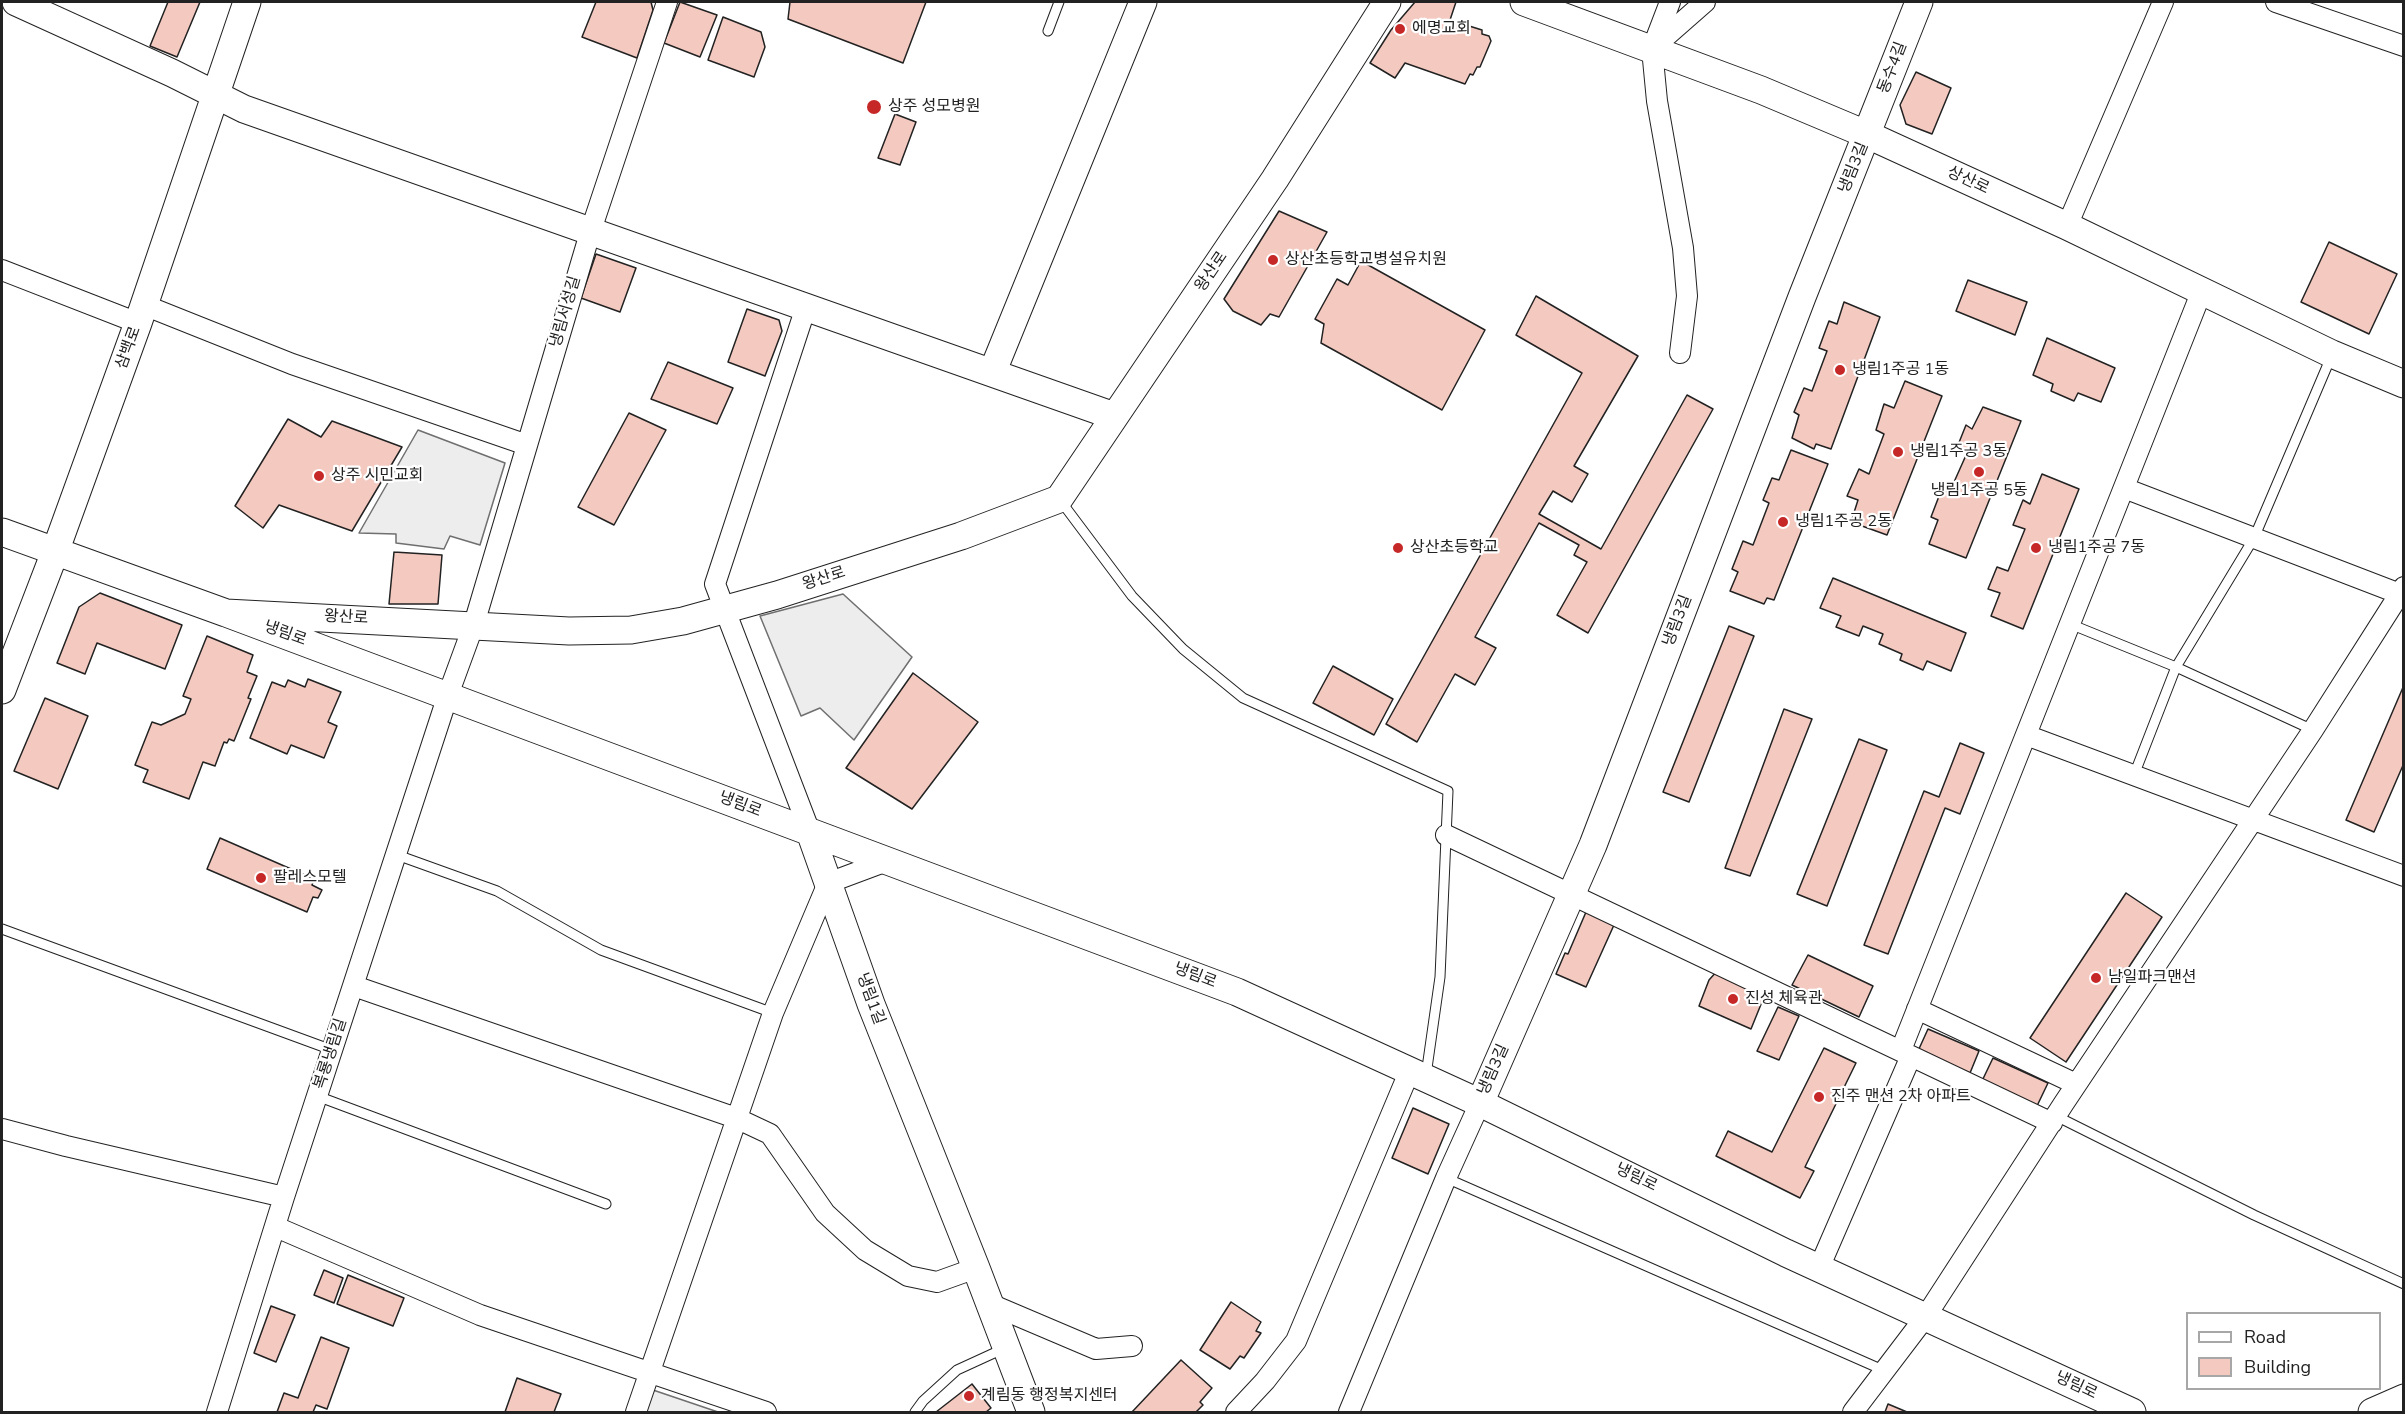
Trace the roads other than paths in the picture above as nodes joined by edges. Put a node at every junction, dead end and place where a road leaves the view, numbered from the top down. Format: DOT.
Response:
graph roads {
  1 [pos="16,2"];
  2 [pos="247,2"];
  3 [pos="667,2"];
  4 [pos="1059,2"];
  5 [pos="1143,2"];
  6 [pos="1387,2"];
  7 [pos="1524,2"];
  8 [pos="1670,2"];
  9 [pos="1705,2"];
  10 [pos="1919,2"];
  11 [pos="2163,2"];
  12 [pos="2276,2"];
  13 [pos="1557,7"];
  14 [pos="1048,31"];
  15 [pos="2403,46"];
  16 [pos="1652,49"];
  17 [pos="215,95"];
  18 [pos="1868,135"];
  19 [pos="2067,226"];
  20 [pos="590,233"];
  21 [pos="2,270"];
  22 [pos="2201,292"];
  23 [pos="806,307"];
  24 [pos="141,314"];
  25 [pos="1680,353"];
  26 [pos="2332,354"];
  27 [pos="992,373"];
  28 [pos="2403,384"];
  29 [pos="1114,416"];
  30 [pos="527,445"];
  31 [pos="2124,488"];
  32 [pos="1059,499"];
  33 [pos="2,532"];
  34 [pos="2254,538"];
  35 [pos="55,552"];
  36 [pos="2402,591"];
  37 [pos="726,608"];
  38 [pos="226,613"];
  39 [pos="287,616"];
  40 [pos="474,624"];
  41 [pos="2070,624"];
  42 [pos="344,656"];
  43 [pos="2176,667"];
  44 [pos="2,690"];
  45 [pos="448,695"];
  46 [pos="2313,730"];
  47 [pos="2026,735"];
  48 [pos="2134,776"];
  49 [pos="2253,820"];
  50 [pos="810,832"];
  51 [pos="1446,835"];
  52 [pos="397,855"];
  53 [pos="887,861"];
  54 [pos="2403,876"];
  55 [pos="828,883"];
  56 [pos="1571,894"];
  57 [pos="2,929"];
  58 [pos="354,986"];
  59 [pos="1917,1009"];
  60 [pos="773,1013"];
  61 [pos="332,1050"];
  62 [pos="1906,1053"];
  63 [pos="1418,1074"];
  64 [pos="2076,1084"];
  65 [pos="318,1096"];
  66 [pos="1480,1102"];
  67 [pos="736,1118"];
  68 [pos="2054,1119"];
  69 [pos="2,1129"];
  70 [pos="1446,1178"];
  71 [pos="284,1197"];
  72 [pos="606,1204"];
  73 [pos="276,1227"];
  74 [pos="976,1268"];
  75 [pos="1819,1268"];
  76 [pos="2403,1284"];
  77 [pos="990,1304"];
  78 [pos="1926,1316"];
  79 [pos="1132,1346"];
  80 [pos="1007,1347"];
  81 [pos="1883,1370"];
  82 [pos="649,1372"];
  83 [pos="2403,1398"];
  84 [pos="217,1413"];
  85 [pos="636,1413"];
  86 [pos="766,1413"];
  87 [pos="915,1413"];
  88 [pos="1031,1413"];
  89 [pos="1236,1413"];
  90 [pos="1349,1413"];
  91 [pos="1853,1413"];
  92 [pos="2132,1413"];
  93 [pos="2372,1413"];
  1 -- 17 [label="street"];
  2 -- 17 [label="street, 삼백로"];
  3 -- 20 [label="street, 냉림서성길"];
  4 -- 14 [label="lane"];
  5 -- 27 [label="street"];
  6 -- 29 [label="street, 왕산로"];
  7 -- 13 [label="street, 상산로"];
  8 -- 16 [label="street"];
  9 -- 16 [label="street"];
  10 -- 18 [label="street, 동수4길"];
  11 -- 19 [label="street"];
  12 -- 15 [label="street"];
  13 -- 16 [label="street, 상산로"];
  16 -- 18 [label="street, 상산로"];
  16 -- 25 [label="street"];
  17 -- 20 [label="street"];
  17 -- 24 [label="street, 삼백로"];
  18 -- 19 [label="street, 상산로"];
  18 -- 56 [label="street, 냉림3길"];
  19 -- 22 [label="street, 상산로"];
  20 -- 23 [label="street"];
  20 -- 30 [label="street, 냉림서성길"];
  21 -- 24 [label="street"];
  22 -- 26 [label="street, 상산로"];
  22 -- 31 [label="street"];
  23 -- 27 [label="street"];
  23 -- 37 [label="street, 냉림1길"];
  24 -- 30 [label="street"];
  24 -- 35 [label="street, 삼백로"];
  26 -- 28 [label="street, 상산로"];
  26 -- 34 [label="lane"];
  27 -- 29 [label="street"];
  29 -- 32 [label="street, 왕산로"];
  30 -- 40 [label="street, 냉림서성길"];
  31 -- 34 [label="street"];
  31 -- 41 [label="street"];
  32 -- 37 [label="street, 왕산로"];
  32 -- 51 [label="lane"];
  33 -- 35 [label="street, 왕산로"];
  34 -- 36 [label="street"];
  34 -- 43 [label="lane"];
  35 -- 38 [label="street, 왕산로"];
  35 -- 44 [label="street, 삼백로"];
  36 -- 46 [label="street"];
  37 -- 40 [label="street, 왕산로"];
  37 -- 50 [label="street, 냉림1길"];
  38 -- 39 [label="street, 왕산로"];
  38 -- 42 [label="street, 냉림로"];
  39 -- 40 [label="street, 왕산로"];
  39 -- 42 [label="street"];
  40 -- 45 [label="street, 냉림서성길"];
  41 -- 43 [label="lane"];
  41 -- 47 [label="street"];
  42 -- 45 [label="street, 냉림로"];
  43 -- 46 [label="lane"];
  43 -- 48 [label="lane"];
  45 -- 50 [label="street, 냉림로"];
  45 -- 52 [label="street, 복룡냉림길"];
  46 -- 49 [label="street"];
  47 -- 48 [label="street"];
  47 -- 59 [label="street"];
  48 -- 49 [label="street"];
  49 -- 54 [label="street"];
  49 -- 64 [label="street"];
  50 -- 53 [label="street, 냉림로"];
  50 -- 55 [label="street, 냉림1길"];
  51 -- 56 [label="street"];
  51 -- 63 [label="lane"];
  52 -- 58 [label="street, 복룡냉림길"];
  52 -- 60 [label="lane"];
  53 -- 55 [label="street"];
  53 -- 63 [label="street, 냉림로"];
  55 -- 60 [label="street"];
  55 -- 74 [label="street, 냉림1길"];
  56 -- 62 [label="street"];
  56 -- 66 [label="street, 냉림3길"];
  57 -- 61 [label="lane"];
  58 -- 61 [label="street, 복룡냉림길"];
  58 -- 67 [label="street"];
  59 -- 62 [label="street"];
  59 -- 64 [label="street"];
  60 -- 67 [label="street"];
  61 -- 65 [label="street, 복룡냉림길"];
  62 -- 68 [label="street"];
  62 -- 75 [label="street"];
  63 -- 66 [label="street, 냉림로"];
  63 -- 89 [label="street"];
  64 -- 68 [label="street"];
  65 -- 71 [label="street, 복룡냉림길"];
  65 -- 72 [label="lane"];
  66 -- 70 [label="street"];
  66 -- 75 [label="street, 냉림로"];
  67 -- 74 [label="street"];
  67 -- 82 [label="street"];
  68 -- 76 [label="lane"];
  68 -- 78 [label="street"];
  69 -- 71 [label="street"];
  70 -- 81 [label="lane"];
  70 -- 90 [label="street"];
  71 -- 73 [label="street, 복룡냉림길"];
  73 -- 82 [label="street"];
  73 -- 84 [label="street, 복룡냉림길"];
  74 -- 77 [label="street, 냉림1길"];
  75 -- 78 [label="street, 냉림로"];
  77 -- 79 [label="street"];
  77 -- 80 [label="street, 냉림1길"];
  78 -- 81 [label="street"];
  78 -- 92 [label="street, 냉림로"];
  80 -- 87 [label="lane"];
  80 -- 88 [label="street, 냉림1길"];
  81 -- 91 [label="street"];
  82 -- 85 [label="street"];
  82 -- 86 [label="street"];
  83 -- 93 [label="street"];
}
